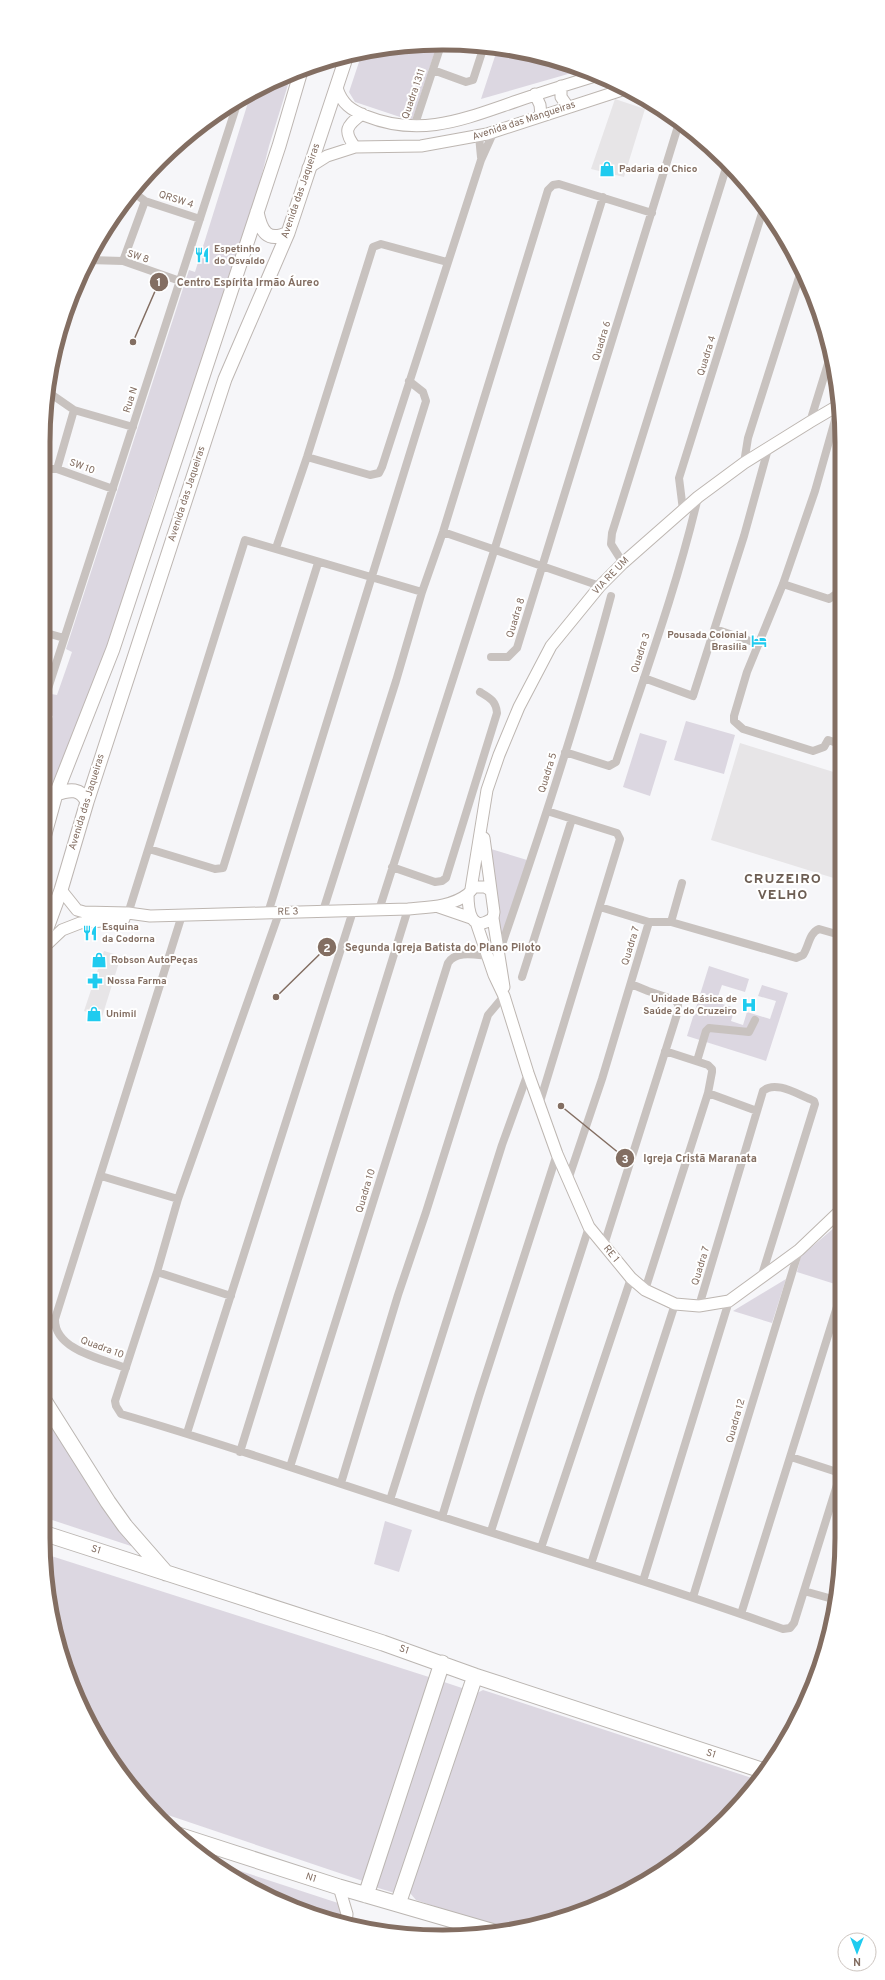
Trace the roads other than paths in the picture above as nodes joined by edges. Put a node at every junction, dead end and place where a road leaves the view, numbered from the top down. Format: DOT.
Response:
graph roads {
  1 [pos="439,50"];
  2 [pos="482,52"];
  3 [pos="345,62"];
  4 [pos="433,70"];
  5 [pos="299,78"];
  6 [pos="588,78"];
  7 [pos="561,86"];
  8 [pos="337,88"];
  9 [pos="618,91"];
  10 [pos="536,94"];
  11 [pos="568,107"];
  12 [pos="235,109"];
  13 [pos="362,114"];
  14 [pos="541,115"];
  15 [pos="459,121"];
  16 [pos="414,127"];
  17 [pos="677,128"];
  18 [pos="494,131"];
  19 [pos="479,136"];
  20 [pos="460,140"];
  21 [pos="355,148"];
  22 [pos="481,160"];
  23 [pos="308,168"];
  24 [pos="725,171"];
  25 [pos="138,196"];
  26 [pos="603,197"];
  27 [pos="145,201"];
  28 [pos="257,212"];
  29 [pos="652,213"];
  30 [pos="762,214"];
  31 [pos="200,219"];
  32 [pos="288,233"];
  33 [pos="95,260"];
  34 [pos="123,262"];
  35 [pos="447,262"];
  36 [pos="799,278"];
  37 [pos="180,281"];
  38 [pos="827,367"];
  39 [pos="409,381"];
  40 [pos="53,395"];
  41 [pos="833,409"];
  42 [pos="74,410"];
  43 [pos="810,422"];
  44 [pos="834,423"];
  45 [pos="132,427"];
  46 [pos="768,449"];
  47 [pos="308,457"];
  48 [pos="744,463"];
  49 [pos="50,469"];
  50 [pos="57,469"];
  51 [pos="113,489"];
  52 [pos="698,497"];
  53 [pos="683,510"];
  54 [pos="443,532"];
  55 [pos="276,548"];
  56 [pos="494,551"];
  57 [pos="318,562"];
  58 [pos="623,563"];
  59 [pos="542,565"];
  60 [pos="370,578"];
  61 [pos="783,584"];
  62 [pos="600,586"];
  63 [pos="422,592"];
  64 [pos="835,595"];
  65 [pos="611,596"];
  66 [pos="715,629"];
  67 [pos="50,634"];
  68 [pos="64,638"];
  69 [pos="759,644"];
  70 [pos="491,657"];
  71 [pos="644,678"];
  72 [pos="50,681"];
  73 [pos="480,692"];
  74 [pos="835,742"];
  75 [pos="565,752"];
  76 [pos="56,794"];
  77 [pos="87,802"];
  78 [pos="547,811"];
  79 [pos="50,816"];
  80 [pos="572,819"];
  81 [pos="482,826"];
  82 [pos="149,849"];
  83 [pos="392,867"];
  84 [pos="682,884"];
  85 [pos="61,890"];
  86 [pos="490,890"];
  87 [pos="470,891"];
  88 [pos="438,906"];
  89 [pos="600,907"];
  90 [pos="408,909"];
  91 [pos="379,910"];
  92 [pos="323,911"];
  93 [pos="353,911"];
  94 [pos="273,913"];
  95 [pos="131,916"];
  96 [pos="182,916"];
  97 [pos="493,918"];
  98 [pos="50,920"];
  99 [pos="474,920"];
  100 [pos="649,922"];
  101 [pos="671,922"];
  102 [pos="835,934"];
  103 [pos="50,941"];
  104 [pos="494,955"];
  105 [pos="522,977"];
  106 [pos="631,984"];
  107 [pos="504,996"];
  108 [pos="755,1020"];
  109 [pos="665,1051"];
  110 [pos="697,1061"];
  111 [pos="528,1073"];
  112 [pos="708,1093"];
  113 [pos="539,1105"];
  114 [pos="757,1111"];
  115 [pos="557,1154"];
  116 [pos="101,1176"];
  117 [pos="568,1180"];
  118 [pos="178,1199"];
  119 [pos="835,1216"];
  120 [pos="589,1227"];
  121 [pos="604,1246"];
  122 [pos="799,1250"];
  123 [pos="157,1272"];
  124 [pos="631,1278"];
  125 [pos="761,1279"];
  126 [pos="646,1290"];
  127 [pos="231,1296"];
  128 [pos="729,1301"];
  129 [pos="675,1304"];
  130 [pos="699,1306"];
  131 [pos="835,1314"];
  132 [pos="126,1368"];
  133 [pos="50,1410"];
  134 [pos="187,1433"];
  135 [pos="240,1452"];
  136 [pos="791,1457"];
  137 [pos="290,1467"];
  138 [pos="835,1469"];
  139 [pos="341,1483"];
  140 [pos="835,1490"];
  141 [pos="390,1500"];
  142 [pos="442,1517"];
  143 [pos="491,1531"];
  144 [pos="50,1535"];
  145 [pos="541,1548"];
  146 [pos="591,1564"];
  147 [pos="166,1572"];
  148 [pos="643,1581"];
  149 [pos="804,1590"];
  150 [pos="693,1597"];
  151 [pos="830,1598"];
  152 [pos="741,1614"];
  153 [pos="442,1663"];
  154 [pos="475,1676"];
  155 [pos="719,1757"];
  156 [pos="765,1761"];
  157 [pos="759,1769"];
  158 [pos="192,1840"];
  159 [pos="339,1887"];
  160 [pos="366,1895"];
  161 [pos="398,1904"];
  162 [pos="347,1918"];
  163 [pos="449,1920"];
  164 [pos="479,1928"];
  165 [pos="464,1929"];
  1 -- 4 [label="street, Quadra 1311"];
  2 -- 4 [label="street"];
  3 -- 8 [label="main road, Avenida das Jaqueiras"];
  4 -- 16 [label="street, Quadra 1311"];
  5 -- 28 [label="main road"];
  6 -- 7 [label="street, Avenida das Mangueiras"];
  7 -- 10 [label="street, Avenida das Mangueiras"];
  7 -- 11 [label="street"];
  8 -- 13 [label="street, Avenida das Mangueiras"];
  8 -- 23 [label="main road, Avenida das Jaqueiras"];
  9 -- 11 [label="street, Avenida das Mangueiras"];
  10 -- 14 [label="street"];
  10 -- 15 [label="street, Avenida das Mangueiras"];
  11 -- 14 [label="street, Avenida das Mangueiras"];
  12 -- 31 [label="street, Rua N"];
  13 -- 16 [label="street, Avenida das Mangueiras"];
  13 -- 21 [label="street"];
  14 -- 18 [label="street, Avenida das Mangueiras"];
  15 -- 16 [label="street, Avenida das Mangueiras"];
  15 -- 20 [label="street"];
  17 -- 29 [label="street, Quadra 6"];
  18 -- 19 [label="street, Avenida das Mangueiras"];
  18 -- 22 [label="street"];
  19 -- 20 [label="street, Avenida das Mangueiras"];
  19 -- 22 [label="street"];
  20 -- 21 [label="street, Avenida das Mangueiras"];
  21 -- 23 [label="street, Avenida das Mangueiras"];
  22 -- 35 [label="street"];
  23 -- 32 [label="main road, Avenida das Jaqueiras"];
  24 -- 58 [label="street"];
  25 -- 27 [label="street, QRSW 4"];
  26 -- 29 [label="street"];
  26 -- 54 [label="street"];
  26 -- 56 [label="street"];
  27 -- 31 [label="street, QRSW 4"];
  27 -- 34 [label="street, QRSW 4"];
  28 -- 32 [label="main road"];
  28 -- 76 [label="main road"];
  29 -- 59 [label="street, Quadra 6"];
  30 -- 53 [label="street, Quadra 4"];
  31 -- 37 [label="street, Rua N"];
  32 -- 77 [label="main road, Avenida das Jaqueiras"];
  33 -- 34 [label="street, SW 8"];
  34 -- 37 [label="street, SW 8"];
  35 -- 39 [label="street"];
  35 -- 47 [label="street"];
  36 -- 48 [label="street"];
  37 -- 45 [label="street, Rua N"];
  38 -- 43 [label="street"];
  39 -- 47 [label="street"];
  39 -- 60 [label="street, Quadra 10"];
  40 -- 42 [label="street"];
  41 -- 43 [label="street, VIA RE UM"];
  42 -- 45 [label="street"];
  42 -- 50 [label="street"];
  43 -- 46 [label="street, VIA RE UM"];
  44 -- 61 [label="street"];
  45 -- 51 [label="street, Rua N"];
  46 -- 48 [label="street, VIA RE UM"];
  46 -- 66 [label="street"];
  47 -- 55 [label="street"];
  48 -- 52 [label="street, VIA RE UM"];
  49 -- 50 [label="street, SW 10"];
  50 -- 51 [label="street, SW 10"];
  51 -- 68 [label="street, Rua N"];
  52 -- 53 [label="street, VIA RE UM"];
  52 -- 71 [label="street, Quadra 3"];
  53 -- 58 [label="street, VIA RE UM"];
  54 -- 56 [label="street"];
  54 -- 63 [label="street"];
  55 -- 57 [label="street"];
  55 -- 82 [label="street"];
  56 -- 59 [label="street"];
  56 -- 83 [label="street"];
  57 -- 60 [label="street"];
  57 -- 82 [label="street"];
  58 -- 62 [label="street, VIA RE UM"];
  59 -- 62 [label="street"];
  59 -- 70 [label="street, Quadra 8"];
  60 -- 63 [label="street"];
  60 -- 94 [label="street, Quadra 10"];
  61 -- 64 [label="street"];
  61 -- 69 [label="street"];
  62 -- 81 [label="street, VIA RE UM"];
  63 -- 92 [label="street"];
  65 -- 75 [label="street, Quadra 5"];
  66 -- 69 [label="street"];
  66 -- 71 [label="street"];
  67 -- 68 [label="street"];
  68 -- 72 [label="street, Rua N"];
  69 -- 74 [label="street"];
  71 -- 75 [label="street, Quadra 3"];
  73 -- 83 [label="street"];
  75 -- 78 [label="street, Quadra 5"];
  76 -- 77 [label="main road"];
  76 -- 79 [label="main road"];
  77 -- 85 [label="main road, Avenida das Jaqueiras"];
  78 -- 80 [label="street"];
  78 -- 104 [label="street, Quadra 5"];
  80 -- 89 [label="street"];
  80 -- 105 [label="street"];
  81 -- 86 [label="street, VIA RE UM"];
  81 -- 87 [label="street, VIA RE UM"];
  82 -- 95 [label="street"];
  83 -- 91 [label="street"];
  84 -- 101 [label="street"];
  85 -- 95 [label="street, RE 3"];
  85 -- 98 [label="main road, Avenida das Jaqueiras"];
  86 -- 87 [label="street"];
  86 -- 97 [label="street"];
  87 -- 88 [label="street, RE 3"];
  87 -- 99 [label="street"];
  88 -- 90 [label="street, RE 3"];
  88 -- 99 [label="street, RE 3"];
  89 -- 100 [label="street"];
  89 -- 113 [label="street"];
  90 -- 91 [label="street, RE 3"];
  90 -- 135 [label="street"];
  91 -- 93 [label="street, RE 3"];
  92 -- 93 [label="street, RE 3"];
  92 -- 94 [label="street, RE 3"];
  93 -- 127 [label="street"];
  94 -- 96 [label="street, RE 3"];
  94 -- 118 [label="street, Quadra 10"];
  95 -- 96 [label="street, RE 3"];
  95 -- 103 [label="street, RE 3"];
  96 -- 116 [label="street, Quadra 10"];
  97 -- 99 [label="street"];
  97 -- 104 [label="street, RE 1"];
  99 -- 104 [label="street, RE 1"];
  100 -- 101 [label="street, Quadra 7"];
  100 -- 106 [label="street, Quadra 7"];
  101 -- 102 [label="street, Quadra 7"];
  104 -- 107 [label="street, RE 1"];
  104 -- 137 [label="street, Quadra 10"];
  106 -- 109 [label="street"];
  106 -- 117 [label="street, Quadra 7"];
  107 -- 111 [label="street, RE 1"];
  107 -- 139 [label="street"];
  108 -- 110 [label="street"];
  109 -- 110 [label="street"];
  109 -- 121 [label="street"];
  110 -- 112 [label="street"];
  111 -- 113 [label="street, RE 1"];
  111 -- 141 [label="street"];
  112 -- 114 [label="street"];
  112 -- 126 [label="street"];
  113 -- 115 [label="street, RE 1"];
  114 -- 125 [label="street, Quadra 7"];
  114 -- 130 [label="street, Quadra 7"];
  115 -- 117 [label="street, RE 1"];
  115 -- 142 [label="street"];
  116 -- 118 [label="street"];
  116 -- 132 [label="street, Quadra 10"];
  117 -- 120 [label="street, RE 1"];
  118 -- 123 [label="street, Quadra 10"];
  119 -- 122 [label="street, RE 1"];
  120 -- 121 [label="street, RE 1"];
  120 -- 143 [label="street"];
  121 -- 124 [label="street, RE 1"];
  122 -- 125 [label="street, RE 1"];
  122 -- 150 [label="street, Quadra 12"];
  123 -- 127 [label="street"];
  123 -- 132 [label="street, Quadra 10"];
  124 -- 126 [label="street, RE 1"];
  124 -- 145 [label="street"];
  125 -- 128 [label="street, RE 1"];
  126 -- 129 [label="street, RE 1"];
  127 -- 134 [label="street"];
  128 -- 130 [label="street, RE 1"];
  128 -- 148 [label="street"];
  129 -- 130 [label="street, RE 1"];
  129 -- 146 [label="street"];
  131 -- 136 [label="street"];
  132 -- 134 [label="street, Quadra 10"];
  133 -- 147 [label="highway"];
  134 -- 135 [label="street"];
  135 -- 137 [label="street"];
  136 -- 138 [label="street"];
  136 -- 152 [label="street"];
  137 -- 139 [label="street"];
  139 -- 141 [label="street"];
  140 -- 149 [label="street"];
  141 -- 142 [label="street"];
  142 -- 143 [label="street"];
  143 -- 145 [label="street"];
  144 -- 147 [label="highway, S1"];
  145 -- 146 [label="street"];
  146 -- 148 [label="street"];
  147 -- 153 [label="highway, S1"];
  148 -- 150 [label="street"];
  149 -- 151 [label="street"];
  149 -- 152 [label="street"];
  150 -- 152 [label="street"];
  153 -- 154 [label="highway, S1"];
  153 -- 160 [label="highway"];
  154 -- 155 [label="highway, S1"];
  154 -- 161 [label="highway"];
  155 -- 156 [label="highway"];
  155 -- 157 [label="highway, S1"];
  158 -- 159 [label="highway, N1"];
  159 -- 160 [label="highway, N1"];
  159 -- 162 [label="street"];
  160 -- 161 [label="highway, N1"];
  161 -- 163 [label="highway, N1"];
  163 -- 164 [label="highway"];
  163 -- 165 [label="highway"];
}
